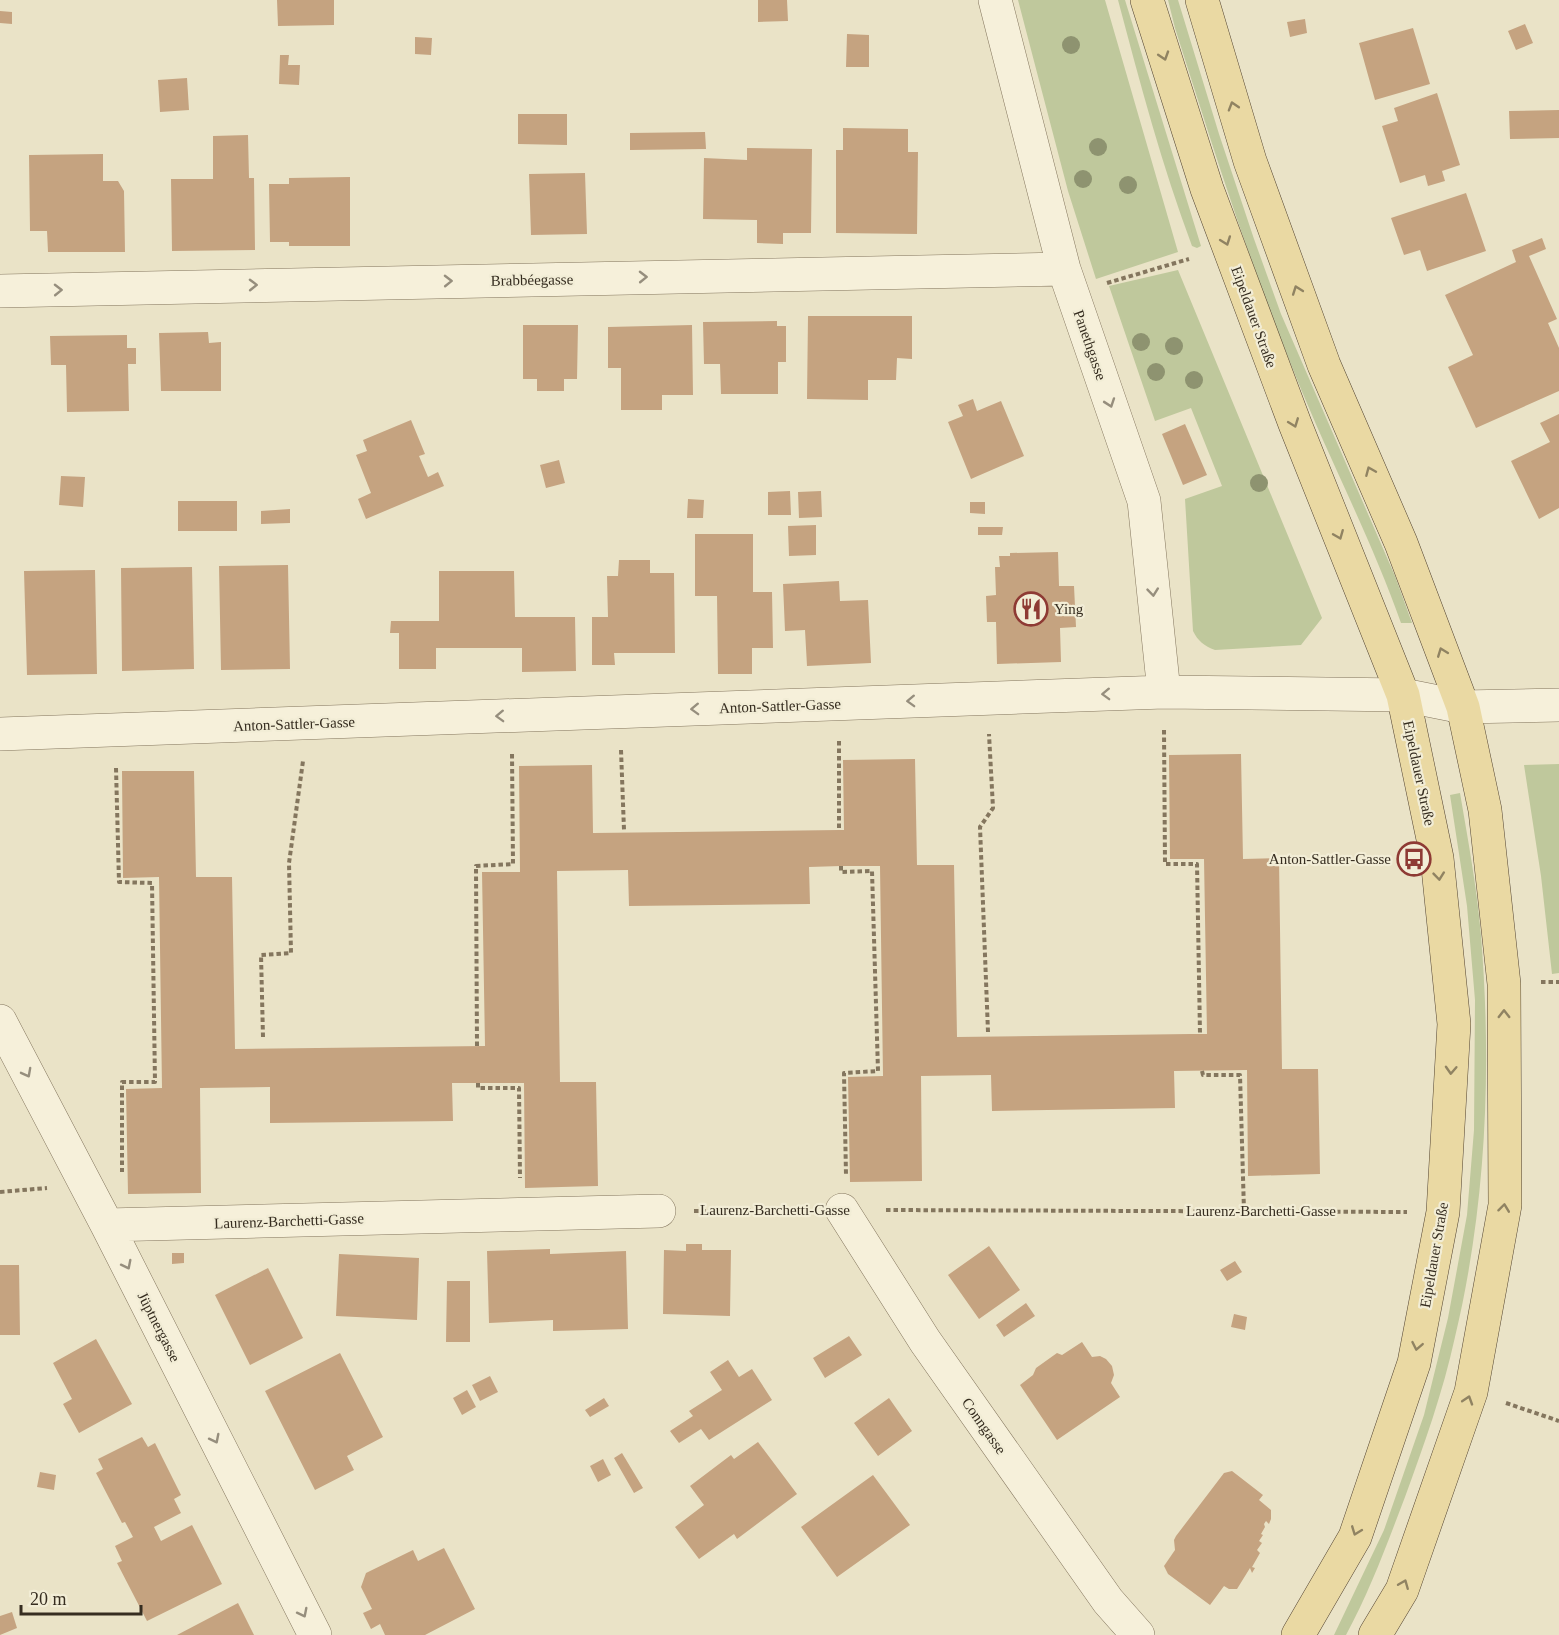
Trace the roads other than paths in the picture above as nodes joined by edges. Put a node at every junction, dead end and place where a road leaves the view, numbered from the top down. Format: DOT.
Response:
graph roads {
  1 [pos="995,0"];
  2 [pos="1147,0"];
  3 [pos="1202,0"];
  4 [pos="1068,280"];
  5 [pos="0,291"];
  6 [pos="1164,692"];
  7 [pos="1403,695"];
  8 [pos="1559,705"];
  9 [pos="1463,706"];
  10 [pos="0,734"];
  11 [pos="0,1021"];
  12 [pos="844,1210"];
  13 [pos="659,1211"];
  14 [pos="100,1213"];
  15 [pos="315,1635"];
  16 [pos="1138,1635"];
  17 [pos="1298,1635"];
  18 [pos="1375,1635"];
  1 -- 4 [label="street, Panethgasse"];
  2 -- 7 [label="main road, Eipeldauer Straße, one-way"];
  9 -- 3 [label="main road, one-way"];
  5 -- 4 [label="street, Brabbéegasse, one-way"];
  4 -- 6 [label="street, Panethgasse, one-way"];
  6 -- 7 [label="street, Anton-Sattler-Gasse"];
  6 -- 10 [label="street, Anton-Sattler-Gasse, one-way"];
  7 -- 9 [label="street, Anton-Sattler-Gasse"];
  7 -- 17 [label="main road, Eipeldauer Straße, one-way"];
  8 -- 9 [label="street, Anton-Sattler-Gasse"];
  18 -- 9 [label="main road, one-way"];
  11 -- 14 [label="street, Jüptnergasse, one-way"];
  12 -- 16 [label="street, Conngasse"];
  13 -- 14 [label="street, Laurenz-Barchetti-Gasse"];
  14 -- 15 [label="street, Jüptnergasse, one-way"];
}
